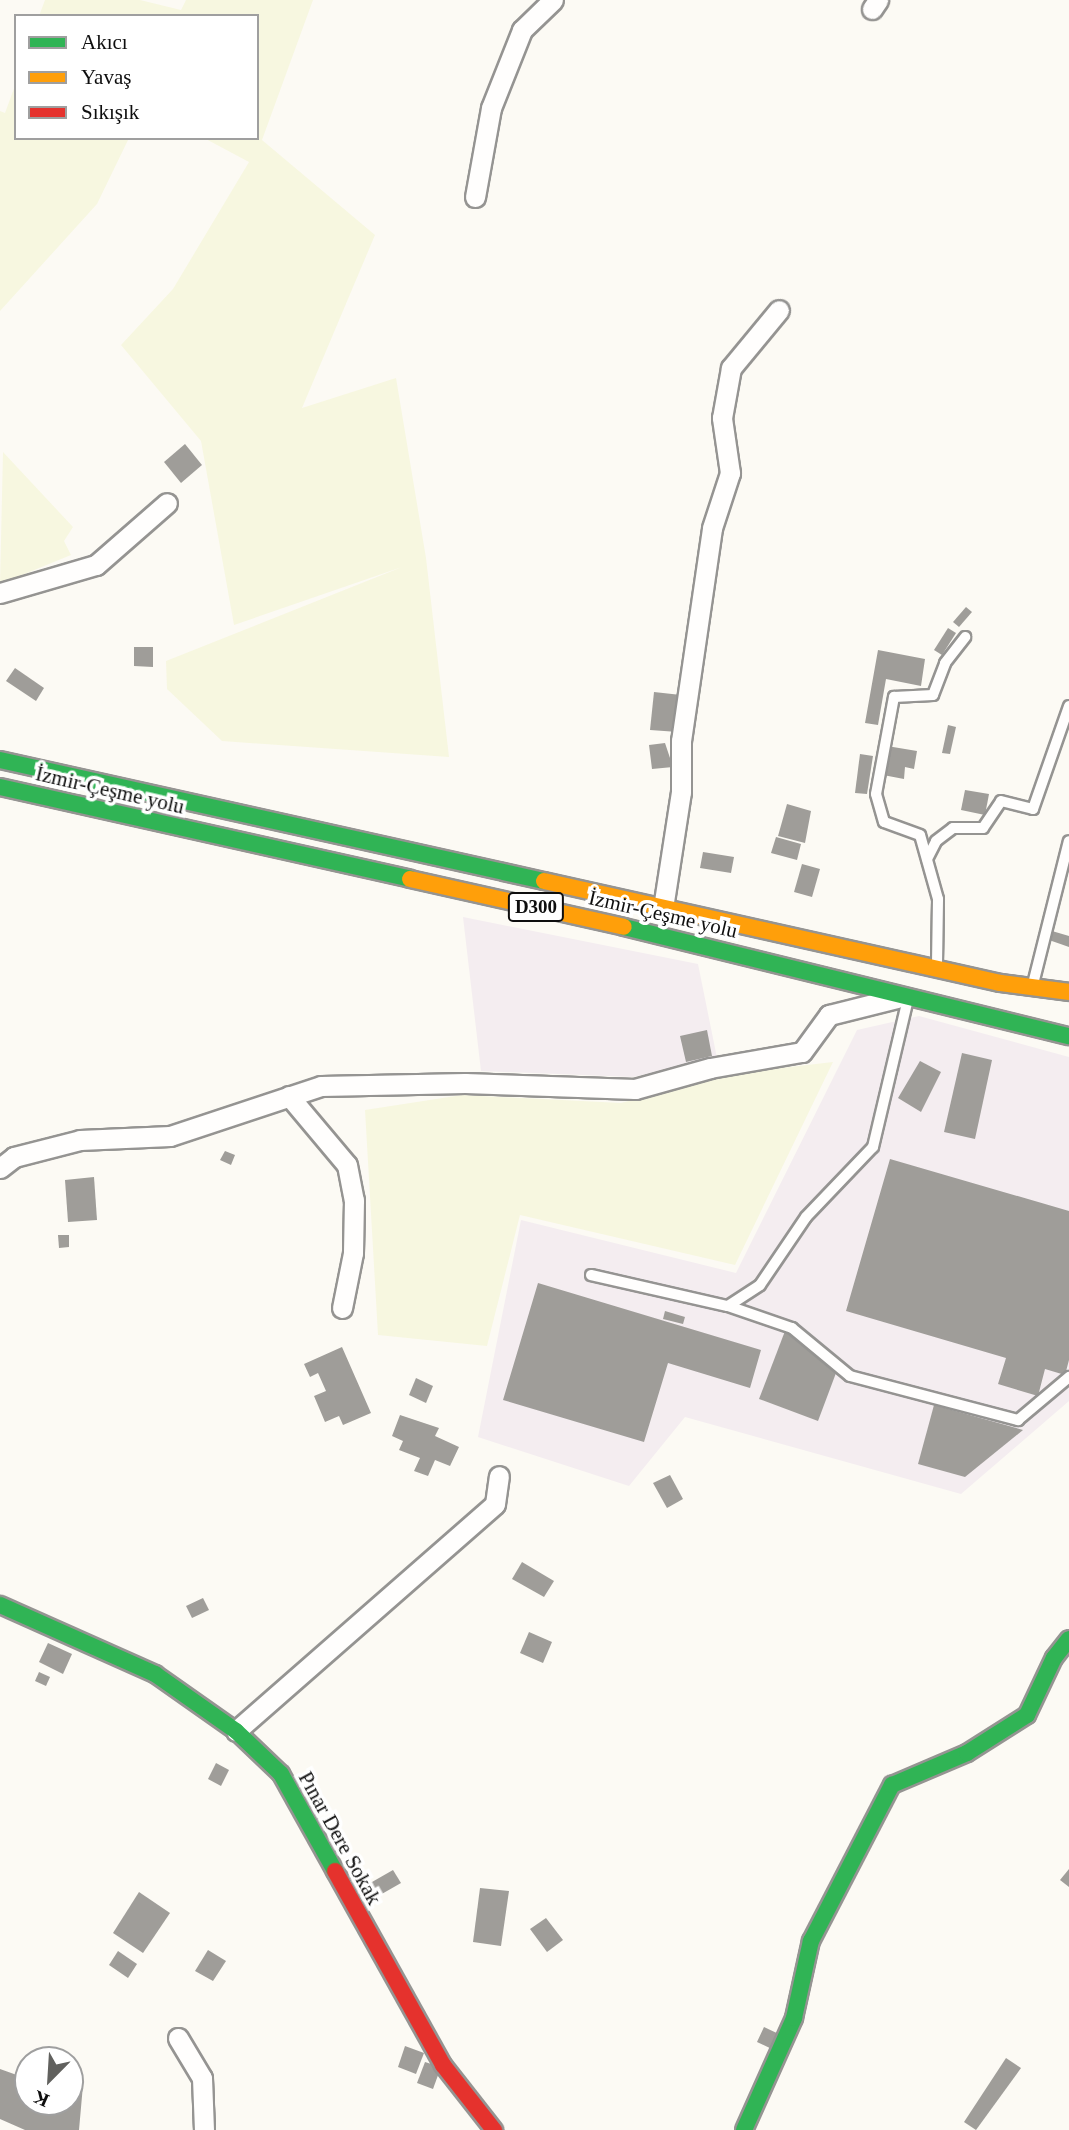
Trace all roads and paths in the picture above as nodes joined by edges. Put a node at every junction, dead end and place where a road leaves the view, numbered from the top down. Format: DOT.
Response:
graph roads {
  1 [pos="553,0"];
  2 [pos="475,197"];
  3 [pos="779,310"];
  4 [pos="167,503"];
  5 [pos="0,593"];
  6 [pos="965,637"];
  7 [pos="1069,706"];
  8 [pos="0,760"];
  9 [pos="0,787"];
  10 [pos="1069,841"];
  11 [pos="927,859"];
  12 [pos="663,908"];
  13 [pos="937,968"];
  14 [pos="1032,987"];
  15 [pos="1069,992"];
  16 [pos="908,995"];
  17 [pos="1069,1036"];
  18 [pos="289,1096"];
  19 [pos="0,1168"];
  20 [pos="591,1275"];
  21 [pos="728,1306"];
  22 [pos="342,1308"];
  23 [pos="1069,1377"];
  24 [pos="499,1475"];
  25 [pos="0,1605"];
  26 [pos="1069,1639"];
  27 [pos="236,1731"];
  28 [pos="178,2038"];
  29 [pos="204,2130"];
  30 [pos="494,2130"];
  31 [pos="744,2130"];
  1 -- 2 [label="street"];
  3 -- 12 [label="street"];
  4 -- 5 [label="street"];
  6 -- 11 [label="lane"];
  7 -- 11 [label="lane"];
  8 -- 12 [label="main road, İzmir-Çeşme yolu / D300"];
  9 -- 16 [label="main road, İzmir-Çeşme yolu / D300"];
  10 -- 14 [label="lane"];
  11 -- 13 [label="lane"];
  12 -- 13 [label="main road, İzmir-Çeşme yolu / D300"];
  13 -- 14 [label="main road, İzmir-Çeşme yolu / D300"];
  14 -- 15 [label="main road, İzmir-Çeşme yolu / D300"];
  16 -- 17 [label="main road, İzmir-Çeşme yolu / D300"];
  16 -- 18 [label="street"];
  16 -- 21 [label="lane"];
  18 -- 19 [label="street"];
  18 -- 22 [label="street"];
  20 -- 21 [label="lane"];
  21 -- 23 [label="lane"];
  24 -- 27 [label="street"];
  25 -- 27 [label="main road, Pınar Dere Sokak"];
  26 -- 31 [label="main road"];
  27 -- 30 [label="main road, Pınar Dere Sokak"];
  28 -- 29 [label="street"];
}
